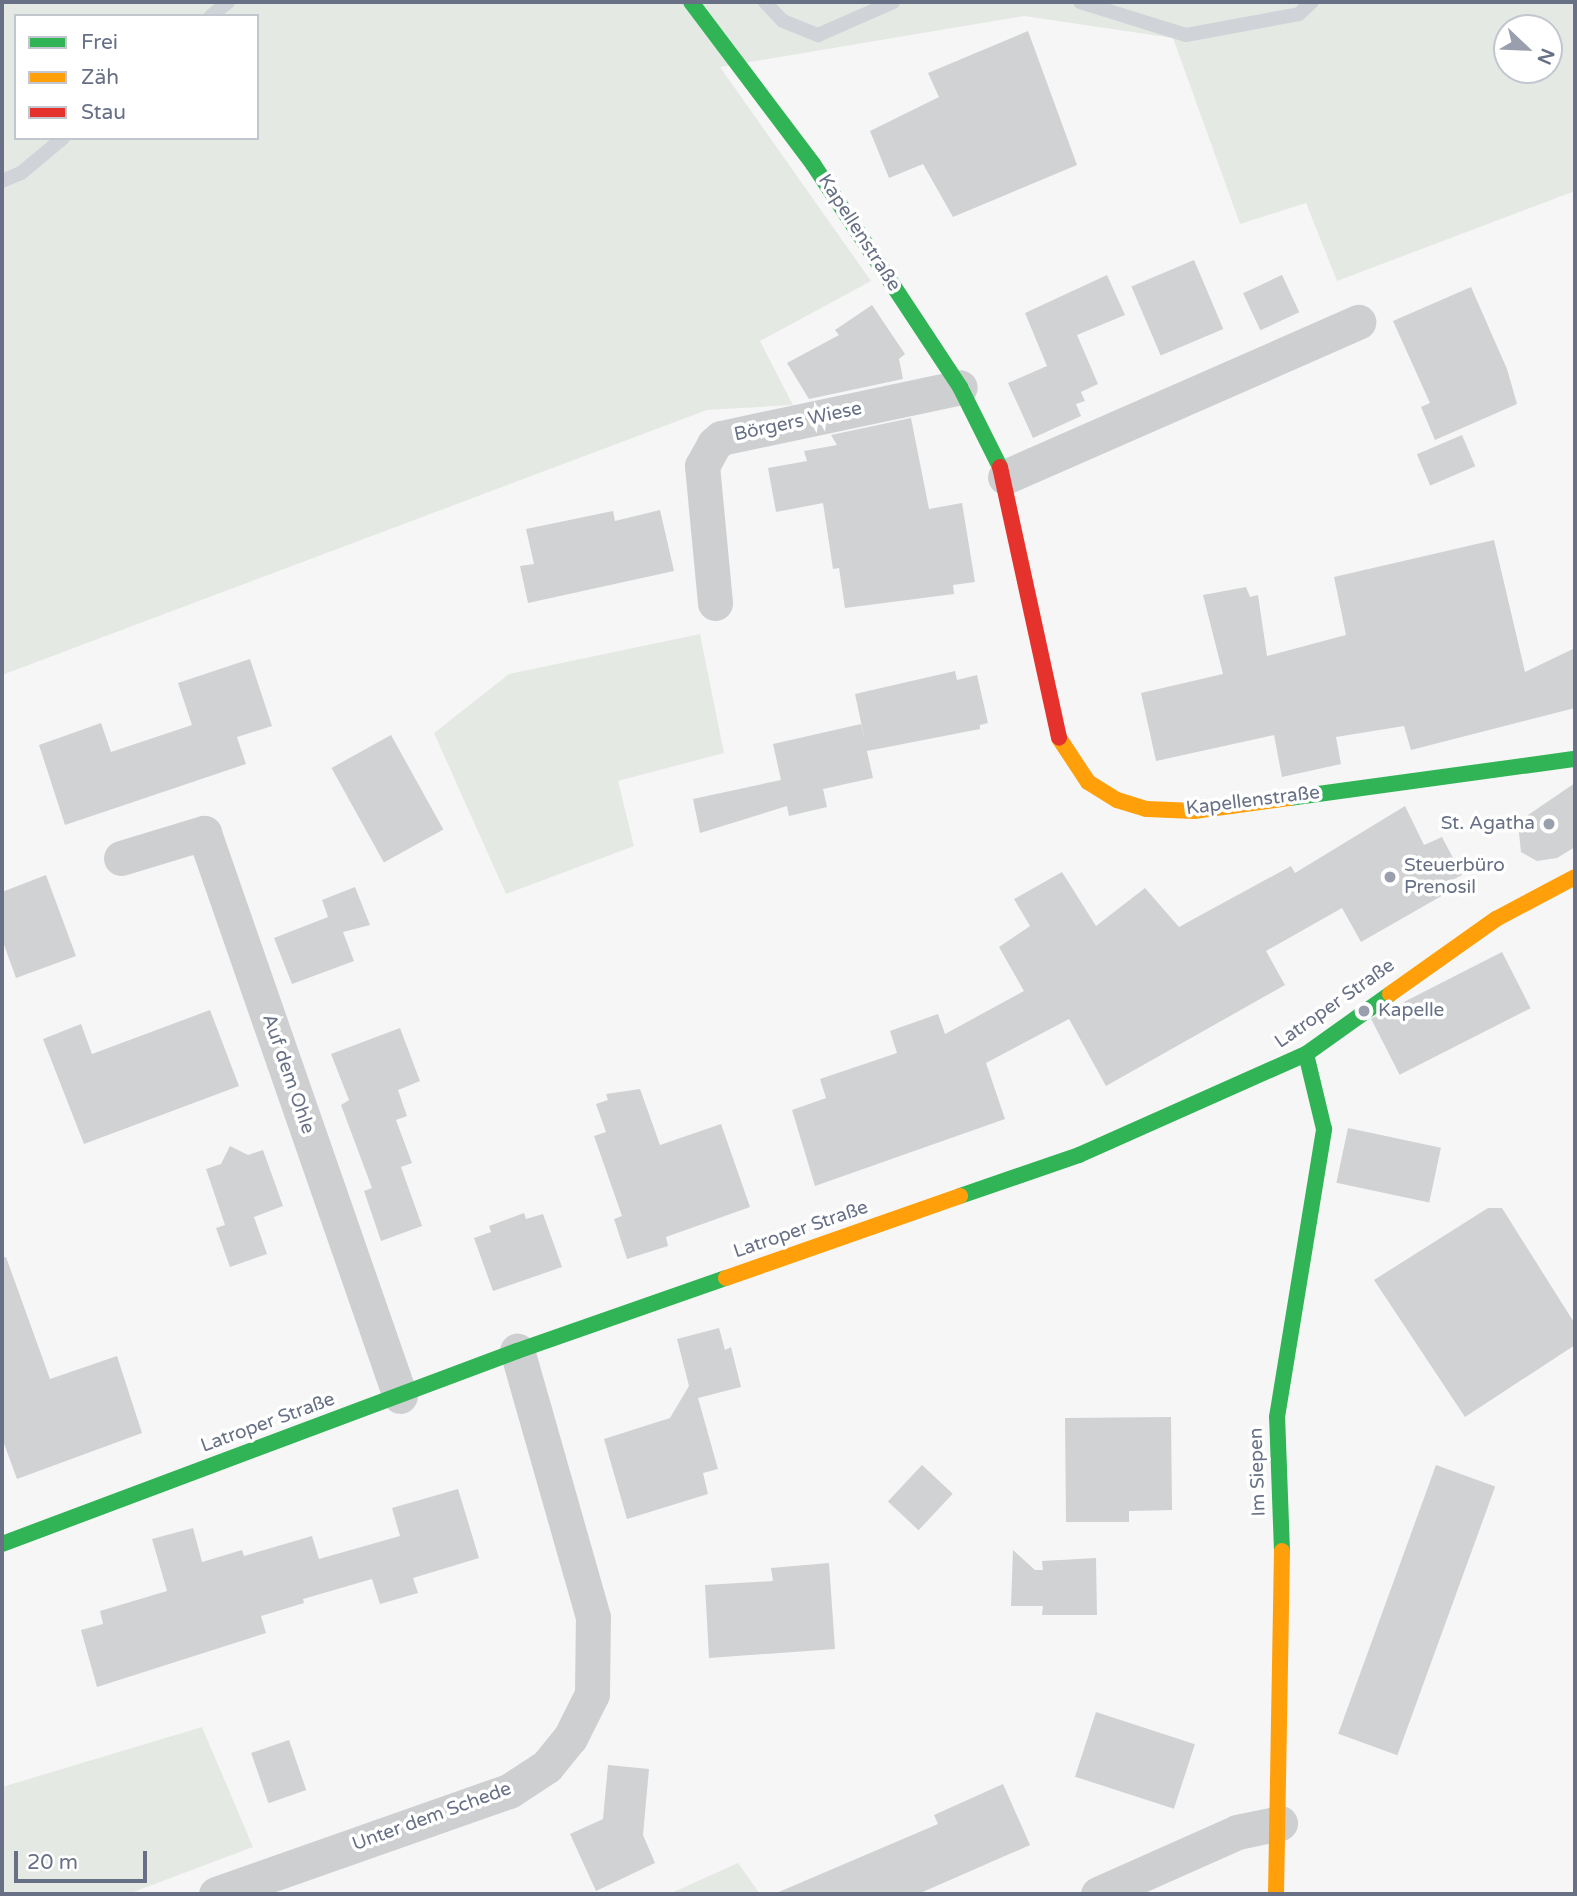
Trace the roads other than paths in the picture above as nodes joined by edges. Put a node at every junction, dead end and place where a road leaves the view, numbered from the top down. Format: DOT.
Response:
graph roads {
  1 [pos="691,2"];
  2 [pos="1358,322"];
  3 [pos="960,387"];
  4 [pos="1005,477"];
  5 [pos="715,603"];
  6 [pos="1575,759"];
  7 [pos="121,858"];
  8 [pos="1575,877"];
  9 [pos="1306,1054"];
  10 [pos="517,1351"];
  11 [pos="400,1396"];
  12 [pos="2,1544"];
  13 [pos="1280,1823"];
  14 [pos="216,1894"];
  15 [pos="1098,1894"];
  16 [pos="1276,1894"];
  1 -- 3 [label="street, Kapellenstraße"];
  2 -- 4 [label="street"];
  3 -- 4 [label="street, Kapellenstraße"];
  3 -- 5 [label="street, Börgers Wiese"];
  4 -- 6 [label="street, Kapellenstraße"];
  7 -- 11 [label="street, Auf dem Ohle"];
  8 -- 9 [label="street, Latroper Straße"];
  9 -- 10 [label="street, Latroper Straße"];
  9 -- 13 [label="street, Im Siepen"];
  10 -- 11 [label="street, Latroper Straße"];
  10 -- 14 [label="street, Unter dem Schede"];
  11 -- 12 [label="street, Latroper Straße"];
  13 -- 15 [label="street"];
  13 -- 16 [label="street, Im Siepen"];
}
